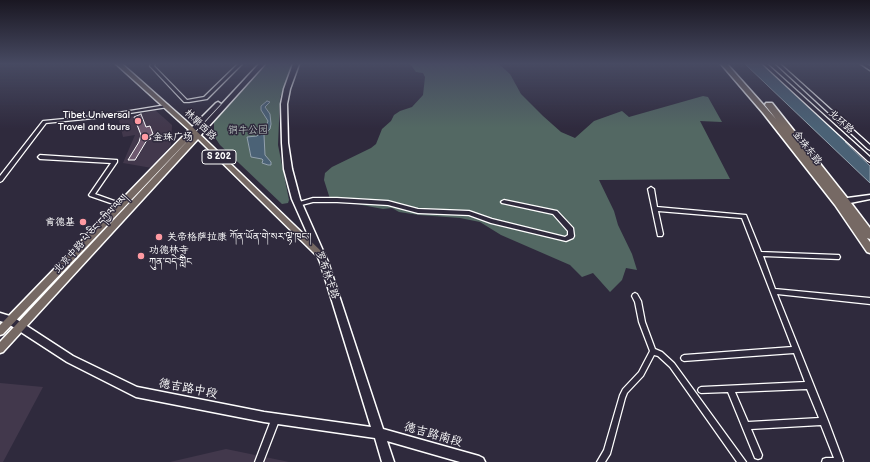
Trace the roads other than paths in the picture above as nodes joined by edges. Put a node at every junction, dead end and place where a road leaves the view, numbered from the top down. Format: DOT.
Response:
graph roads {
  1 [pos="143,86"];
  2 [pos="171,86"];
  3 [pos="218,86"];
  4 [pos="236,86"];
  5 [pos="241,86"];
  6 [pos="288,86"];
  7 [pos="743,86"];
  8 [pos="750,86"];
  9 [pos="789,86"];
  10 [pos="802,86"];
  11 [pos="166,106"];
  12 [pos="195,133"];
  13 [pos="870,148"];
  14 [pos="40,157"];
  15 [pos="870,160"];
  16 [pos="0,180"];
  17 [pos="651,189"];
  18 [pos="870,197"];
  19 [pos="504,202"];
  20 [pos="842,202"];
  21 [pos="298,204"];
  22 [pos="121,205"];
  23 [pos="655,209"];
  24 [pos="660,234"];
  25 [pos="870,235"];
  26 [pos="870,248"];
  27 [pos="318,252"];
  28 [pos="759,254"];
  29 [pos="838,257"];
  30 [pos="773,291"];
  31 [pos="635,296"];
  32 [pos="870,301"];
  33 [pos="0,317"];
  34 [pos="10,320"];
  35 [pos="20,327"];
  36 [pos="0,332"];
  37 [pos="0,349"];
  38 [pos="796,350"];
  39 [pos="653,351"];
  40 [pos="684,358"];
  41 [pos="810,385"];
  42 [pos="730,389"];
  43 [pos="701,390"];
  44 [pos="276,418"];
  45 [pos="824,421"];
  46 [pos="746,426"];
  47 [pos="379,433"];
  48 [pos="758,455"];
  49 [pos="259,462"];
  50 [pos="388,462"];
  51 [pos="479,462"];
  52 [pos="601,462"];
  53 [pos="742,462"];
  54 [pos="826,462"];
  1 -- 11 [label="main road, 林廓西路 / S 202"];
  2 -- 3 [label="street"];
  4 -- 12 [label="main road"];
  5 -- 12 [label="main road"];
  6 -- 21 [label="main road, 罗布林卡路"];
  7 -- 20 [label="highway, 金珠东路"];
  8 -- 20 [label="highway, 金珠东路"];
  9 -- 15 [label="street, 北环路"];
  10 -- 13 [label="street"];
  11 -- 12 [label="main road, 林廓西路 / S 202"];
  11 -- 16 [label="street"];
  12 -- 22 [label="main road, 北京中路 པེ་ཅིང་དཀྱིལ་ལམ།"];
  12 -- 27 [label="main road, 林廓西路 / S 202"];
  12 -- 35 [label="main road, 北京中路 པེ་ཅིང་དཀྱིལ་ལམ།"];
  14 -- 22 [label="street"];
  17 -- 23 [label="street"];
  18 -- 20 [label="street"];
  19 -- 21 [label="street"];
  20 -- 25 [label="highway, 金珠东路"];
  20 -- 26 [label="highway, 金珠东路"];
  21 -- 27 [label="main road, 罗布林卡路"];
  22 -- 34 [label="main road, 北京中路 པེ་ཅིང་དཀྱིལ་ལམ།"];
  23 -- 24 [label="street"];
  23 -- 28 [label="street"];
  27 -- 47 [label="main road, 罗布林卡路"];
  28 -- 29 [label="street"];
  28 -- 30 [label="street"];
  30 -- 32 [label="street"];
  30 -- 38 [label="street"];
  31 -- 39 [label="street"];
  33 -- 34 [label="main road, 德吉路中段"];
  34 -- 35 [label="main road, 德吉路中段"];
  34 -- 36 [label="main road, 北京中路 པེ་ཅིང་དཀྱིལ་ལམ།"];
  35 -- 37 [label="main road, 北京中路 པེ་ཅིང་དཀྱིལ་ལམ།"];
  35 -- 44 [label="main road, 德吉路中段"];
  38 -- 40 [label="street"];
  38 -- 41 [label="street"];
  39 -- 52 [label="street"];
  39 -- 53 [label="street"];
  41 -- 42 [label="street"];
  41 -- 45 [label="street"];
  42 -- 43 [label="street"];
  42 -- 46 [label="street"];
  44 -- 47 [label="main road, 德吉路中段"];
  44 -- 49 [label="street"];
  45 -- 46 [label="street"];
  45 -- 54 [label="street"];
  46 -- 48 [label="street"];
  47 -- 50 [label="main road, 罗布林卡路"];
  47 -- 51 [label="main road, 德吉路南段"];
}
